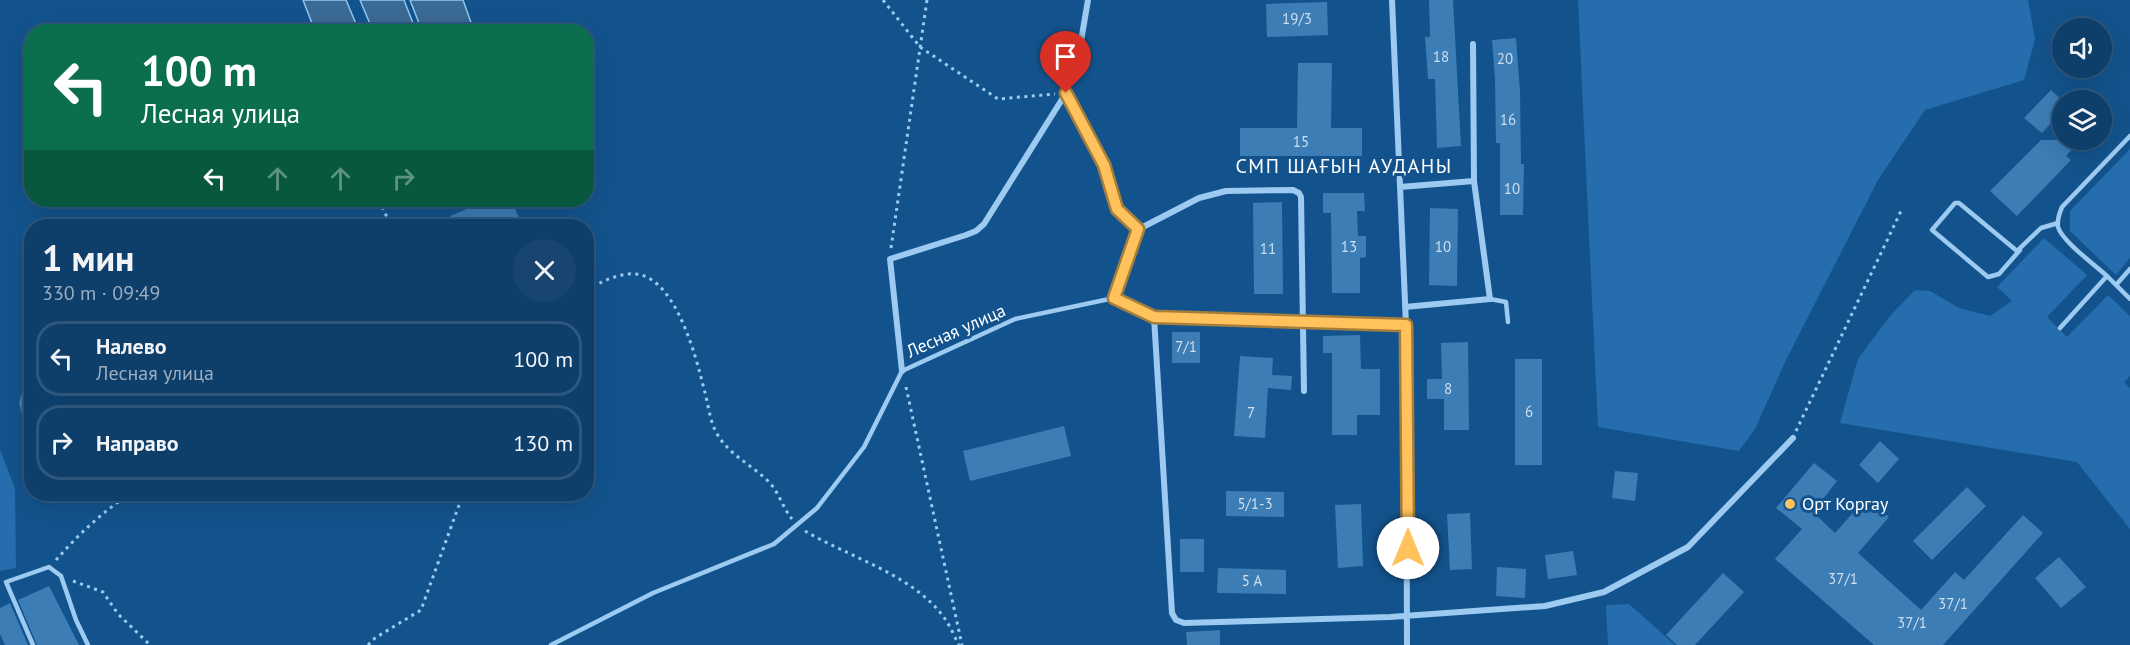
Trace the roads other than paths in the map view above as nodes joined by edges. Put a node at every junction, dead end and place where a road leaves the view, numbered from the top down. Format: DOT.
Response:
graph roads {
  1 [pos="1088,0"];
  2 [pos="1392,0"];
  3 [pos="1473,44"];
  4 [pos="1066,93"];
  5 [pos="2130,136"];
  6 [pos="1474,180"];
  7 [pos="1400,187"];
  8 [pos="2058,223"];
  9 [pos="1138,229"];
  10 [pos="2020,250"];
  11 [pos="2130,269"];
  12 [pos="2107,276"];
  13 [pos="2116,285"];
  14 [pos="1114,298"];
  15 [pos="1490,299"];
  16 [pos="2130,299"];
  17 [pos="1405,307"];
  18 [pos="1154,317"];
  19 [pos="1304,322"];
  20 [pos="1508,322"];
  21 [pos="1406,325"];
  22 [pos="2060,328"];
  23 [pos="902,371"];
  24 [pos="1304,391"];
  25 [pos="1793,438"];
  26 [pos="1408,615"];
  27 [pos="33,645"];
  28 [pos="88,645"];
  29 [pos="551,645"];
  30 [pos="1407,645"];
  1 -- 4 [label="street"];
  2 -- 7 [label="street"];
  3 -- 6 [label="street"];
  4 -- 9 [label="lane"];
  4 -- 23 [label="street"];
  5 -- 8 [label="lane"];
  6 -- 7 [label="street"];
  6 -- 15 [label="street"];
  7 -- 17 [label="street"];
  8 -- 10 [label="lane"];
  8 -- 12 [label="lane"];
  9 -- 14 [label="street"];
  9 -- 19 [label="street"];
  10 -- 10 [label="lane"];
  11 -- 13 [label="lane"];
  12 -- 13 [label="lane"];
  12 -- 22 [label="lane"];
  13 -- 16 [label="lane"];
  14 -- 18 [label="lane"];
  14 -- 23 [label="lane, Лесная улица"];
  15 -- 17 [label="street"];
  15 -- 20 [label="lane"];
  17 -- 21 [label="street"];
  18 -- 19 [label="lane"];
  18 -- 26 [label="street"];
  19 -- 21 [label="lane"];
  19 -- 24 [label="street"];
  21 -- 26 [label="street"];
  23 -- 29 [label="lane, Лесная улица"];
  25 -- 26 [label="street"];
  26 -- 30 [label="street"];
  27 -- 28 [label="lane"];
}
